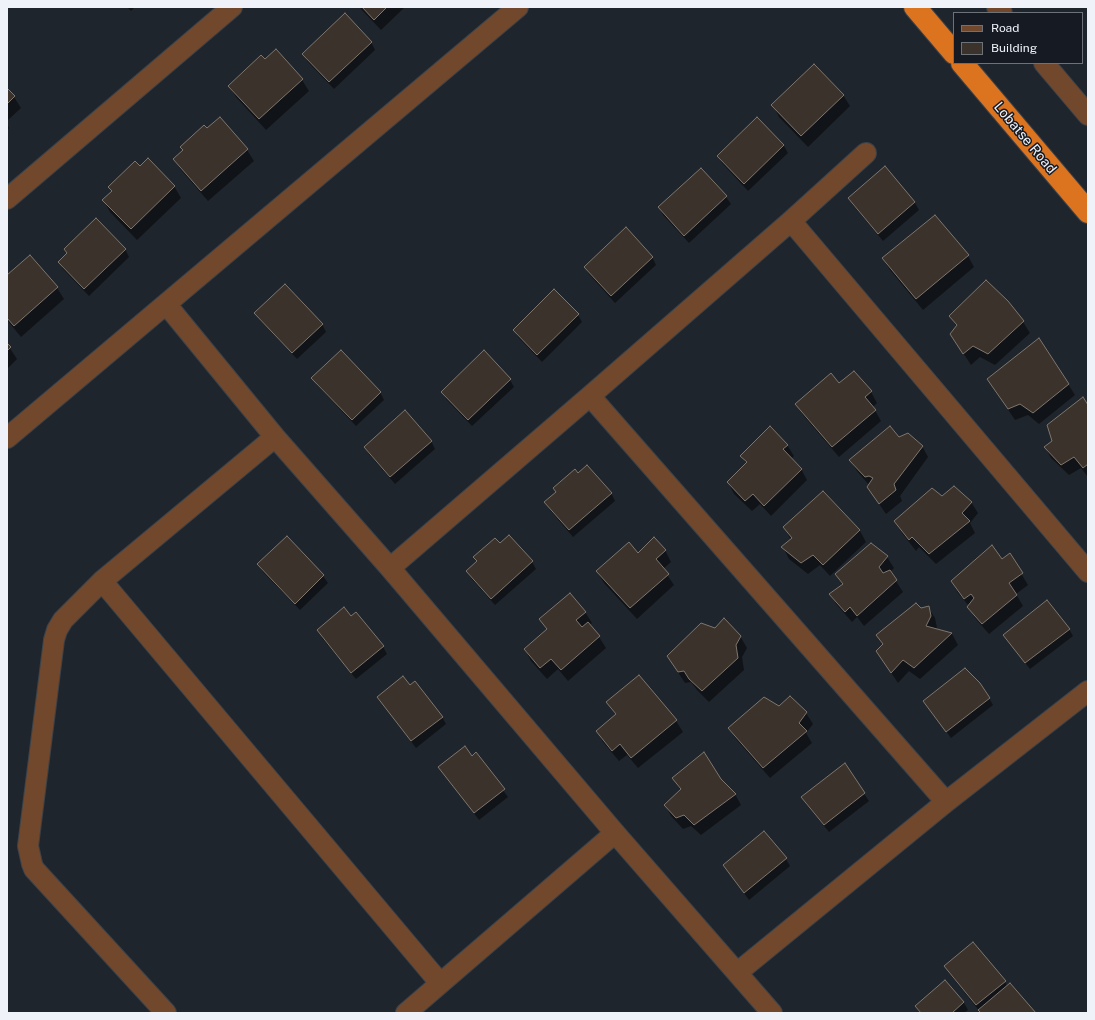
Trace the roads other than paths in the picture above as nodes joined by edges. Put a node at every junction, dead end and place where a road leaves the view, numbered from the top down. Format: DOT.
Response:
graph roads {
  1 [pos="232,7"];
  2 [pos="518,7"];
  3 [pos="915,7"];
  4 [pos="211,14"];
  5 [pos="953,52"];
  6 [pos="963,64"];
  7 [pos="1045,64"];
  8 [pos="1088,115"];
  9 [pos="866,153"];
  10 [pos="7,199"];
  11 [pos="1088,212"];
  12 [pos="791,221"];
  13 [pos="166,304"];
  14 [pos="590,396"];
  15 [pos="275,437"];
  16 [pos="7,438"];
  17 [pos="390,568"];
  18 [pos="1088,572"];
  19 [pos="102,581"];
  20 [pos="1088,691"];
  21 [pos="946,802"];
  22 [pos="615,833"];
  23 [pos="738,972"];
  24 [pos="440,984"];
  25 [pos="166,1013"];
  26 [pos="406,1013"];
  27 [pos="772,1013"];
  1 -- 4 [label="street"];
  2 -- 13 [label="street"];
  3 -- 5 [label="highway"];
  4 -- 10 [label="street"];
  6 -- 11 [label="highway, Lobatse Road"];
  7 -- 8 [label="street"];
  9 -- 12 [label="street"];
  12 -- 14 [label="street"];
  12 -- 18 [label="street"];
  13 -- 15 [label="street"];
  13 -- 16 [label="street"];
  14 -- 17 [label="street"];
  14 -- 21 [label="street"];
  15 -- 17 [label="street"];
  15 -- 19 [label="street"];
  17 -- 22 [label="street"];
  19 -- 24 [label="street"];
  19 -- 25 [label="street"];
  20 -- 21 [label="street"];
  21 -- 23 [label="street"];
  22 -- 23 [label="street"];
  22 -- 24 [label="street"];
  23 -- 27 [label="street"];
  24 -- 26 [label="street"];
}
